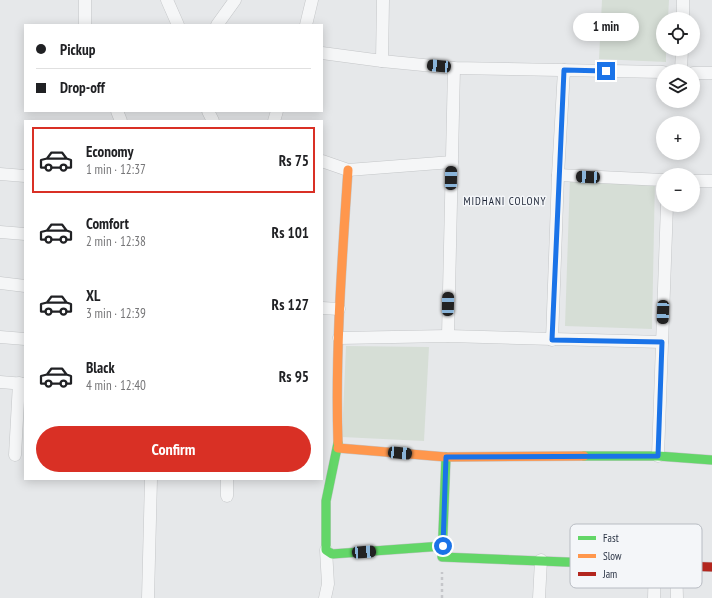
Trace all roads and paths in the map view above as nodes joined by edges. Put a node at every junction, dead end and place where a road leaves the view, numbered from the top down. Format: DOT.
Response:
graph roads {
  1 [pos="85,0"];
  2 [pos="167,0"];
  3 [pos="235,0"];
  4 [pos="312,0"];
  5 [pos="383,0"];
  6 [pos="683,0"];
  7 [pos="683,12"];
  8 [pos="85,24"];
  9 [pos="178,24"];
  10 [pos="218,24"];
  11 [pos="306,24"];
  12 [pos="323,53"];
  13 [pos="382,61"];
  14 [pos="454,68"];
  15 [pos="564,70"];
  16 [pos="656,72"];
  17 [pos="700,73"];
  18 [pos="712,74"];
  19 [pos="323,161"];
  20 [pos="452,162"];
  21 [pos="348,170"];
  22 [pos="0,174"];
  23 [pos="558,175"];
  24 [pos="24,176"];
  25 [pos="656,180"];
  26 [pos="700,181"];
  27 [pos="712,181"];
  28 [pos="667,212"];
  29 [pos="0,232"];
  30 [pos="24,234"];
  31 [pos="0,283"];
  32 [pos="24,286"];
  33 [pos="323,308"];
  34 [pos="338,309"];
  35 [pos="448,336"];
  36 [pos="0,337"];
  37 [pos="339,338"];
  38 [pos="24,339"];
  39 [pos="552,340"];
  40 [pos="662,342"];
  41 [pos="0,382"];
  42 [pos="22,384"];
  43 [pos="338,448"];
  44 [pos="15,455"];
  45 [pos="658,456"];
  46 [pos="446,457"];
  47 [pos="712,460"];
  48 [pos="151,480"];
  49 [pos="227,480"];
  50 [pos="227,496"];
  51 [pos="443,546"];
  52 [pos="326,550"];
  53 [pos="442,557"];
  54 [pos="541,560"];
  55 [pos="570,561"];
  56 [pos="702,566"];
  57 [pos="712,567"];
  58 [pos="654,588"];
  59 [pos="677,588"];
  60 [pos="148,598"];
  61 [pos="325,598"];
  62 [pos="442,598"];
  63 [pos="539,598"];
  64 [pos="654,598"];
  65 [pos="677,598"];
  1 -- 8 [label="street"];
  2 -- 9 [label="street"];
  3 -- 10 [label="street"];
  4 -- 11 [label="street"];
  5 -- 13 [label="street"];
  6 -- 7 [label="street"];
  12 -- 13 [label="street"];
  13 -- 14 [label="street"];
  14 -- 15 [label="street"];
  14 -- 20 [label="street"];
  15 -- 16 [label="street"];
  15 -- 23 [label="street"];
  17 -- 18 [label="street"];
  19 -- 21 [label="street"];
  20 -- 21 [label="street"];
  20 -- 35 [label="street"];
  21 -- 34 [label="street"];
  22 -- 24 [label="street"];
  23 -- 25 [label="street"];
  23 -- 39 [label="street"];
  26 -- 27 [label="street"];
  28 -- 40 [label="street"];
  29 -- 30 [label="street"];
  31 -- 32 [label="street"];
  33 -- 34 [label="street"];
  34 -- 37 [label="street"];
  35 -- 37 [label="street"];
  35 -- 39 [label="street"];
  36 -- 38 [label="street"];
  37 -- 43 [label="street"];
  39 -- 40 [label="street"];
  40 -- 45 [label="street"];
  41 -- 42 [label="street"];
  42 -- 44 [label="street"];
  43 -- 46 [label="street"];
  43 -- 52 [label="street"];
  45 -- 46 [label="street"];
  45 -- 47 [label="street"];
  46 -- 51 [label="street"];
  48 -- 60 [label="street"];
  49 -- 50 [label="street"];
  51 -- 52 [label="street"];
  51 -- 53 [label="street"];
  52 -- 61 [label="street"];
  53 -- 54 [label="street"];
  53 -- 62 [label="path"];
  54 -- 55 [label="street"];
  54 -- 63 [label="street"];
  56 -- 57 [label="street"];
  58 -- 64 [label="street"];
  59 -- 65 [label="street"];
}
